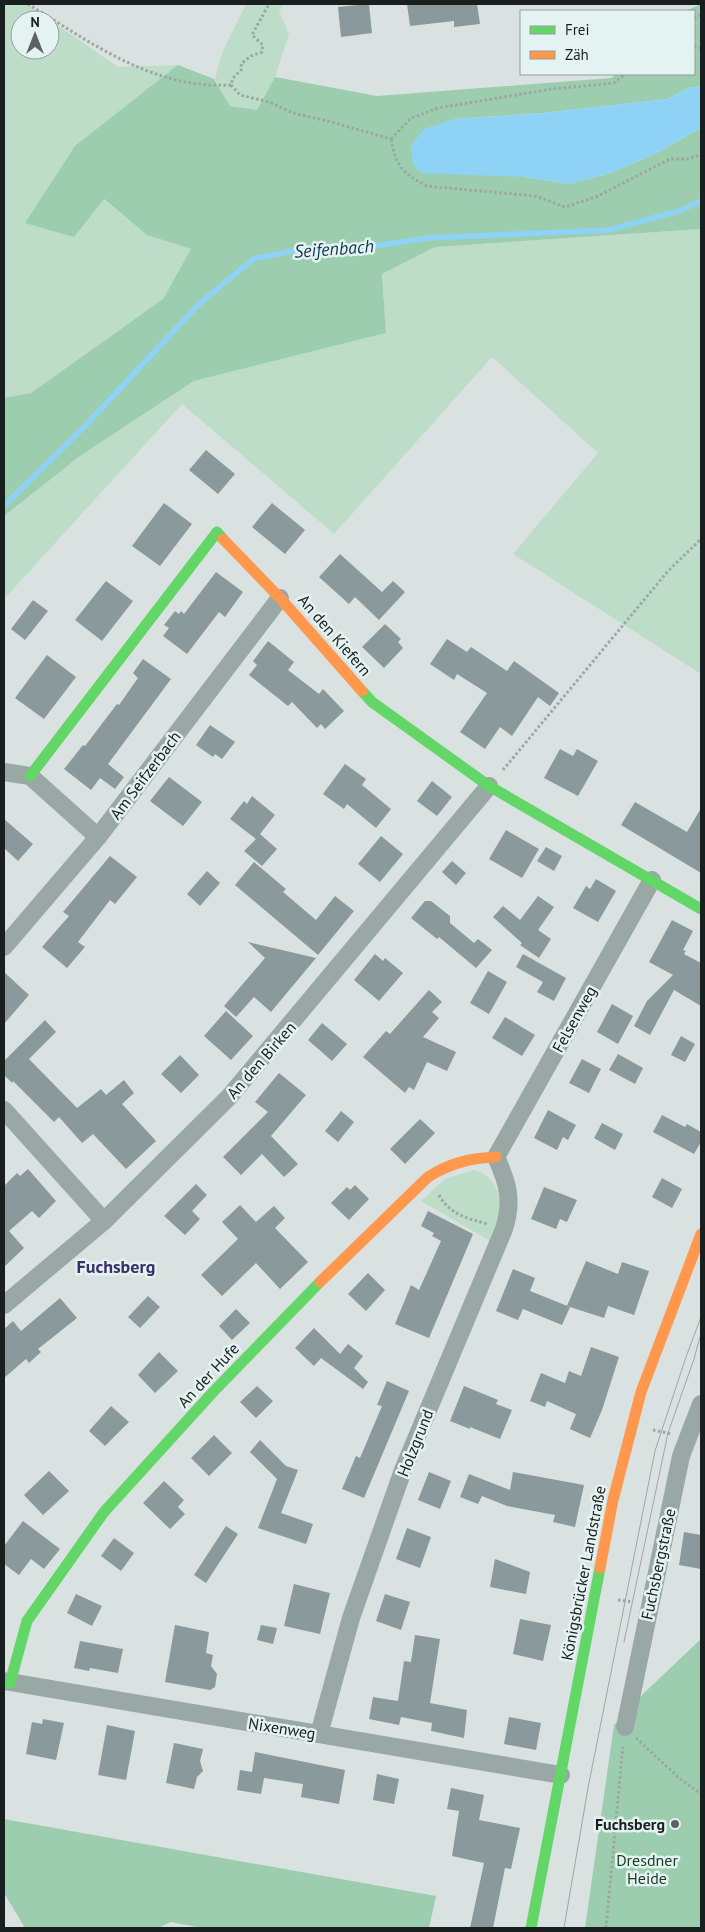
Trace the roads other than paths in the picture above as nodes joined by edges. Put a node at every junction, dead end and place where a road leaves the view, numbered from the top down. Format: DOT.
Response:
graph roads {
  1 [pos="280,598"];
  2 [pos="4,772"];
  3 [pos="30,776"];
  4 [pos="490,786"];
  5 [pos="98,837"];
  6 [pos="652,880"];
  7 [pos="701,909"];
  8 [pos="4,947"];
  9 [pos="4,1110"];
  10 [pos="496,1157"];
  11 [pos="104,1221"];
  12 [pos="701,1234"];
  13 [pos="4,1305"];
  14 [pos="701,1404"];
  15 [pos="7,1682"];
  16 [pos="625,1727"];
  17 [pos="319,1734"];
  18 [pos="561,1775"];
  19 [pos="531,1928"];
  1 -- 3 [label="street, An den Kiefern"];
  1 -- 4 [label="street, An den Kiefern"];
  1 -- 5 [label="street, Am Seifzerbach"];
  2 -- 3 [label="street"];
  3 -- 5 [label="street"];
  4 -- 6 [label="street, An den Kiefern"];
  4 -- 11 [label="street, An den Birken"];
  5 -- 8 [label="street, Am Seifzerbach"];
  6 -- 7 [label="street, An den Kiefern"];
  6 -- 10 [label="street, Felsenweg"];
  9 -- 11 [label="street"];
  10 -- 15 [label="street, An der Hufe"];
  10 -- 17 [label="street, Holzgrund"];
  11 -- 13 [label="street, An den Birken"];
  12 -- 18 [label="street, Königsbrücker Landstraße"];
  14 -- 16 [label="street, Fuchsbergstraße"];
  15 -- 17 [label="street, Nixenweg"];
  17 -- 18 [label="street, Nixenweg"];
  18 -- 19 [label="street, Königsbrücker Landstraße"];
}
